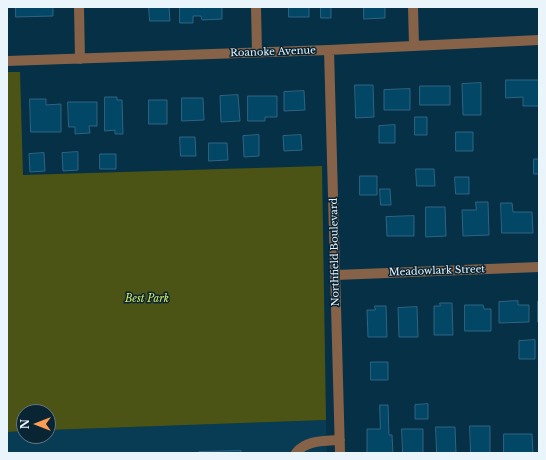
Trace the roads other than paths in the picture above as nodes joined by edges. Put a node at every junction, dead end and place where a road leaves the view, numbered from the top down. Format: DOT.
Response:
graph roads {
  1 [pos="79,7"];
  2 [pos="256,7"];
  3 [pos="413,7"];
  4 [pos="539,40"];
  5 [pos="414,45"];
  6 [pos="329,50"];
  7 [pos="258,52"];
  8 [pos="80,59"];
  9 [pos="7,61"];
  10 [pos="539,267"];
  11 [pos="336,275"];
  12 [pos="340,440"];
  13 [pos="296,453"];
  14 [pos="340,453"];
  1 -- 8 [label="street"];
  2 -- 7 [label="street"];
  3 -- 5 [label="street"];
  4 -- 5 [label="street, Roanoke Avenue"];
  5 -- 6 [label="street, Roanoke Avenue"];
  6 -- 7 [label="street, Roanoke Avenue"];
  6 -- 11 [label="street, Northfield Boulevard"];
  7 -- 8 [label="street, Roanoke Avenue"];
  8 -- 9 [label="street, Roanoke Avenue"];
  10 -- 11 [label="street, Meadowlark Street"];
  11 -- 12 [label="street, Northfield Boulevard"];
  12 -- 13 [label="street"];
  12 -- 14 [label="street, Northfield Boulevard"];
}
